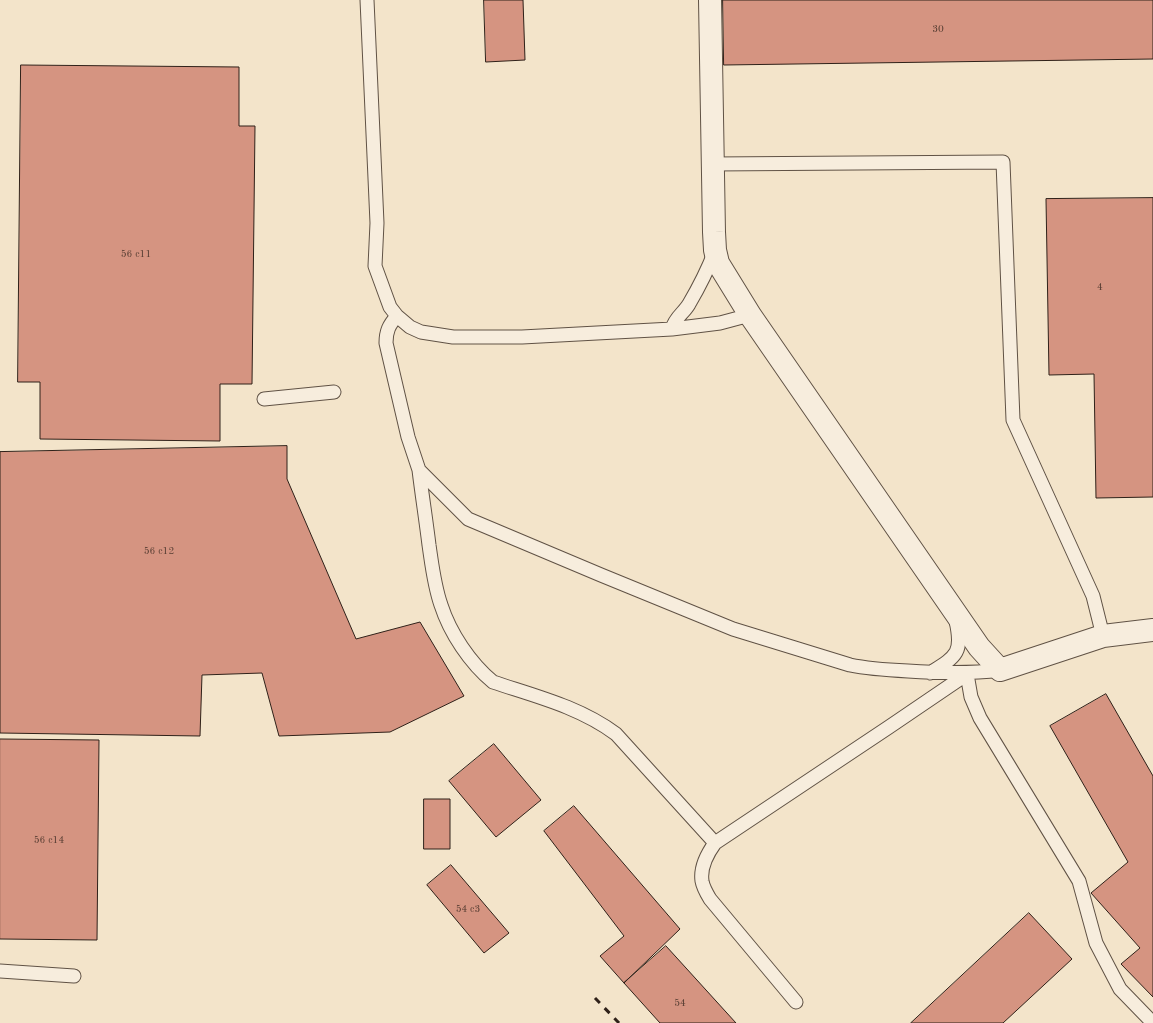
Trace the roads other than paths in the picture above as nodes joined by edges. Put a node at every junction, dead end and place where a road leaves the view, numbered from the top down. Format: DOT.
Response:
graph roads {
  1 [pos="367,0"];
  2 [pos="710,0"];
  3 [pos="712,164"];
  4 [pos="715,250"];
  5 [pos="750,315"];
  6 [pos="397,316"];
  7 [pos="672,329"];
  8 [pos="334,392"];
  9 [pos="264,399"];
  10 [pos="419,470"];
  11 [pos="953,609"];
  12 [pos="1153,630"];
  13 [pos="1103,636"];
  14 [pos="1000,670"];
  15 [pos="930,673"];
  16 [pos="967,674"];
  17 [pos="715,843"];
  18 [pos="0,971"];
  19 [pos="74,976"];
  20 [pos="796,1002"];
  21 [pos="1153,1023"];
  1 -- 6 [label="lane"];
  2 -- 3 [label="street"];
  3 -- 4 [label="street"];
  3 -- 13 [label="lane"];
  4 -- 5 [label="street"];
  4 -- 7 [label="lane"];
  5 -- 7 [label="lane"];
  5 -- 11 [label="street"];
  6 -- 7 [label="lane"];
  6 -- 10 [label="lane"];
  8 -- 9 [label="lane"];
  10 -- 15 [label="lane"];
  10 -- 17 [label="lane"];
  11 -- 14 [label="street"];
  11 -- 15 [label="lane"];
  12 -- 13 [label="street"];
  13 -- 14 [label="street"];
  14 -- 16 [label="lane"];
  15 -- 16 [label="lane"];
  16 -- 17 [label="lane"];
  16 -- 21 [label="lane"];
  17 -- 20 [label="lane"];
  18 -- 19 [label="lane"];
}
